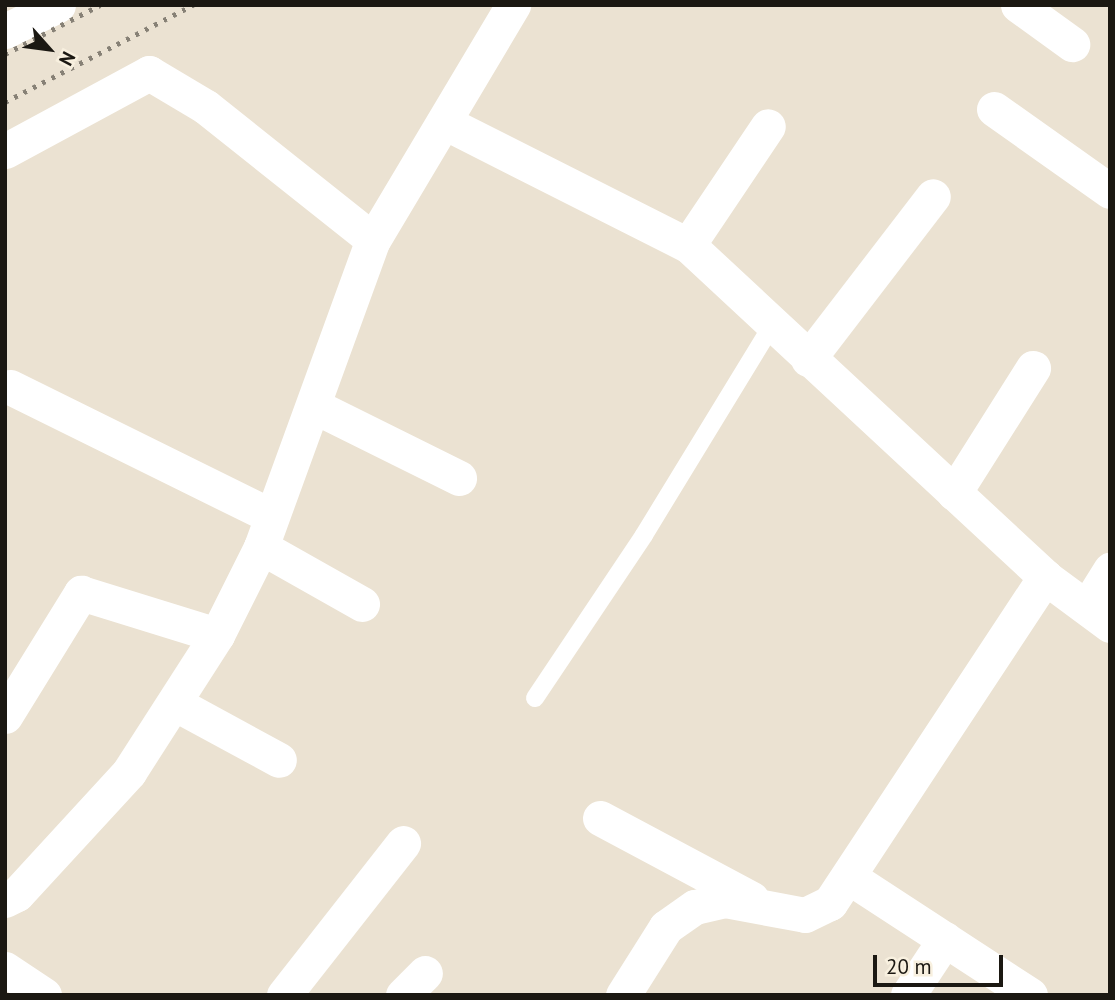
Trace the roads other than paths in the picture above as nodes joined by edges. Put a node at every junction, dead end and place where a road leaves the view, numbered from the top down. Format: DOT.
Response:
graph roads {
  1 [pos="58,5"];
  2 [pos="513,5"];
  3 [pos="1018,5"];
  4 [pos="5,31"];
  5 [pos="1072,44"];
  6 [pos="995,109"];
  7 [pos="444,122"];
  8 [pos="768,126"];
  9 [pos="5,151"];
  10 [pos="1110,191"];
  11 [pos="933,196"];
  12 [pos="373,240"];
  13 [pos="688,245"];
  14 [pos="772,325"];
  15 [pos="808,359"];
  16 [pos="1033,369"];
  17 [pos="10,387"];
  18 [pos="314,406"];
  19 [pos="459,478"];
  20 [pos="954,493"];
  21 [pos="265,531"];
  22 [pos="1110,569"];
  23 [pos="1045,577"];
  24 [pos="362,604"];
  25 [pos="1098,616"];
  26 [pos="217,635"];
  27 [pos="535,698"];
  28 [pos="176,704"];
  29 [pos="5,716"];
  30 [pos="279,760"];
  31 [pos="600,818"];
  32 [pos="403,843"];
  33 [pos="849,877"];
  34 [pos="5,900"];
  35 [pos="762,904"];
  36 [pos="945,939"];
  37 [pos="5,969"];
  38 [pos="44,995"];
  39 [pos="284,995"];
  40 [pos="623,995"];
  41 [pos="908,995"];
  42 [pos="1030,995"];
  1 -- 4 [label="street"];
  2 -- 7 [label="street"];
  3 -- 5 [label="street"];
  6 -- 10 [label="street"];
  7 -- 12 [label="street"];
  7 -- 13 [label="street"];
  8 -- 13 [label="street"];
  9 -- 12 [label="street"];
  11 -- 15 [label="street"];
  12 -- 18 [label="street"];
  13 -- 14 [label="street"];
  14 -- 15 [label="street"];
  14 -- 27 [label="lane"];
  15 -- 20 [label="street"];
  16 -- 20 [label="street"];
  17 -- 21 [label="street"];
  18 -- 19 [label="street"];
  18 -- 21 [label="street"];
  20 -- 23 [label="street"];
  21 -- 24 [label="street"];
  21 -- 26 [label="street"];
  22 -- 25 [label="street"];
  23 -- 25 [label="street"];
  23 -- 33 [label="street"];
  26 -- 28 [label="street"];
  26 -- 29 [label="street"];
  28 -- 30 [label="street"];
  28 -- 34 [label="street"];
  31 -- 35 [label="street"];
  32 -- 39 [label="street"];
  33 -- 35 [label="street"];
  33 -- 36 [label="street"];
  35 -- 40 [label="street"];
  36 -- 41 [label="street"];
  36 -- 42 [label="street"];
  37 -- 38 [label="street"];
}
